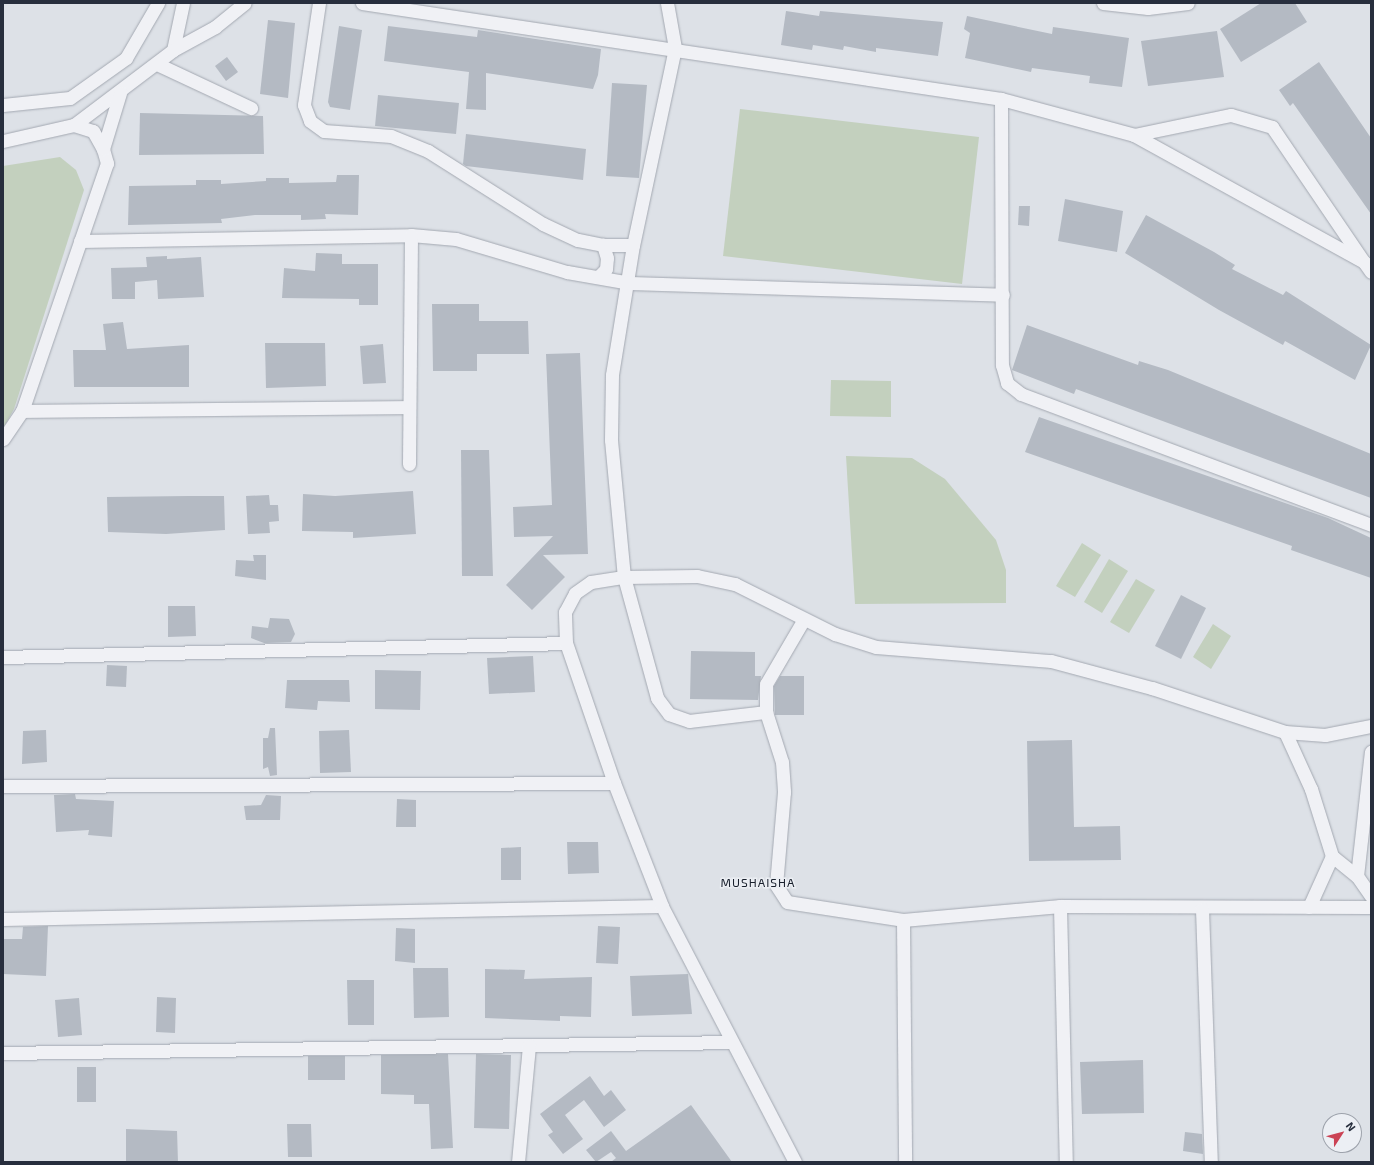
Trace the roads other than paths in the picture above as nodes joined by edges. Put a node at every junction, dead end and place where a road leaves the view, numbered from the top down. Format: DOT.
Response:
graph roads {
  1 [pos="158,3"];
  2 [pos="183,3"];
  3 [pos="244,3"];
  4 [pos="319,3"];
  5 [pos="362,3"];
  6 [pos="667,3"];
  7 [pos="1103,3"];
  8 [pos="1188,3"];
  9 [pos="675,48"];
  10 [pos="174,50"];
  11 [pos="157,64"];
  12 [pos="120,93"];
  13 [pos="1001,99"];
  14 [pos="3,105"];
  15 [pos="251,108"];
  16 [pos="74,125"];
  17 [pos="1134,135"];
  18 [pos="3,141"];
  19 [pos="104,149"];
  20 [pos="411,235"];
  21 [pos="80,241"];
  22 [pos="602,245"];
  23 [pos="633,245"];
  24 [pos="1367,267"];
  25 [pos="598,277"];
  26 [pos="630,283"];
  27 [pos="1003,296"];
  28 [pos="409,407"];
  29 [pos="22,411"];
  30 [pos="3,439"];
  31 [pos="409,464"];
  32 [pos="1371,525"];
  33 [pos="624,577"];
  34 [pos="804,619"];
  35 [pos="566,643"];
  36 [pos="3,656"];
  37 [pos="766,712"];
  38 [pos="1371,726"];
  39 [pos="1285,732"];
  40 [pos="1371,752"];
  41 [pos="614,783"];
  42 [pos="3,786"];
  43 [pos="1332,856"];
  44 [pos="1357,876"];
  45 [pos="1371,896"];
  46 [pos="662,906"];
  47 [pos="1060,906"];
  48 [pos="1371,907"];
  49 [pos="1309,908"];
  50 [pos="1202,909"];
  51 [pos="3,919"];
  52 [pos="903,920"];
  53 [pos="732,1042"];
  54 [pos="529,1046"];
  55 [pos="3,1053"];
  56 [pos="518,1162"];
  57 [pos="795,1162"];
  58 [pos="905,1162"];
  59 [pos="1066,1162"];
  60 [pos="1211,1162"];
  1 -- 14 [label="street"];
  2 -- 10 [label="street"];
  3 -- 10 [label="street"];
  4 -- 22 [label="street"];
  5 -- 9 [label="street"];
  6 -- 9 [label="street"];
  7 -- 8 [label="street"];
  9 -- 13 [label="street"];
  9 -- 23 [label="street"];
  10 -- 11 [label="street"];
  11 -- 12 [label="street"];
  11 -- 15 [label="street"];
  12 -- 16 [label="street"];
  12 -- 19 [label="street"];
  13 -- 17 [label="street"];
  13 -- 27 [label="street"];
  16 -- 18 [label="street"];
  16 -- 19 [label="street"];
  17 -- 24 [label="street"];
  17 -- 24 [label="street"];
  19 -- 21 [label="street"];
  20 -- 21 [label="street"];
  20 -- 25 [label="street"];
  20 -- 28 [label="street"];
  21 -- 29 [label="street"];
  22 -- 23 [label="street"];
  22 -- 25 [label="street"];
  23 -- 26 [label="street"];
  25 -- 26 [label="street"];
  26 -- 27 [label="street"];
  26 -- 33 [label="street"];
  27 -- 32 [label="street"];
  28 -- 29 [label="street"];
  28 -- 31 [label="street"];
  29 -- 30 [label="street"];
  33 -- 34 [label="street"];
  33 -- 35 [label="street"];
  33 -- 37 [label="street"];
  34 -- 37 [label="street"];
  34 -- 39 [label="street"];
  35 -- 36 [label="street"];
  35 -- 41 [label="street"];
  37 -- 52 [label="street"];
  38 -- 39 [label="street"];
  39 -- 43 [label="street"];
  40 -- 44 [label="street"];
  41 -- 42 [label="street"];
  41 -- 46 [label="street"];
  43 -- 44 [label="street"];
  43 -- 49 [label="street"];
  44 -- 45 [label="street"];
  46 -- 51 [label="street"];
  46 -- 53 [label="street"];
  47 -- 50 [label="street"];
  47 -- 52 [label="street"];
  47 -- 59 [label="street"];
  48 -- 49 [label="street"];
  49 -- 50 [label="street"];
  50 -- 60 [label="street"];
  52 -- 58 [label="street"];
  53 -- 54 [label="street"];
  53 -- 57 [label="street"];
  54 -- 55 [label="street"];
  54 -- 56 [label="street"];
}
